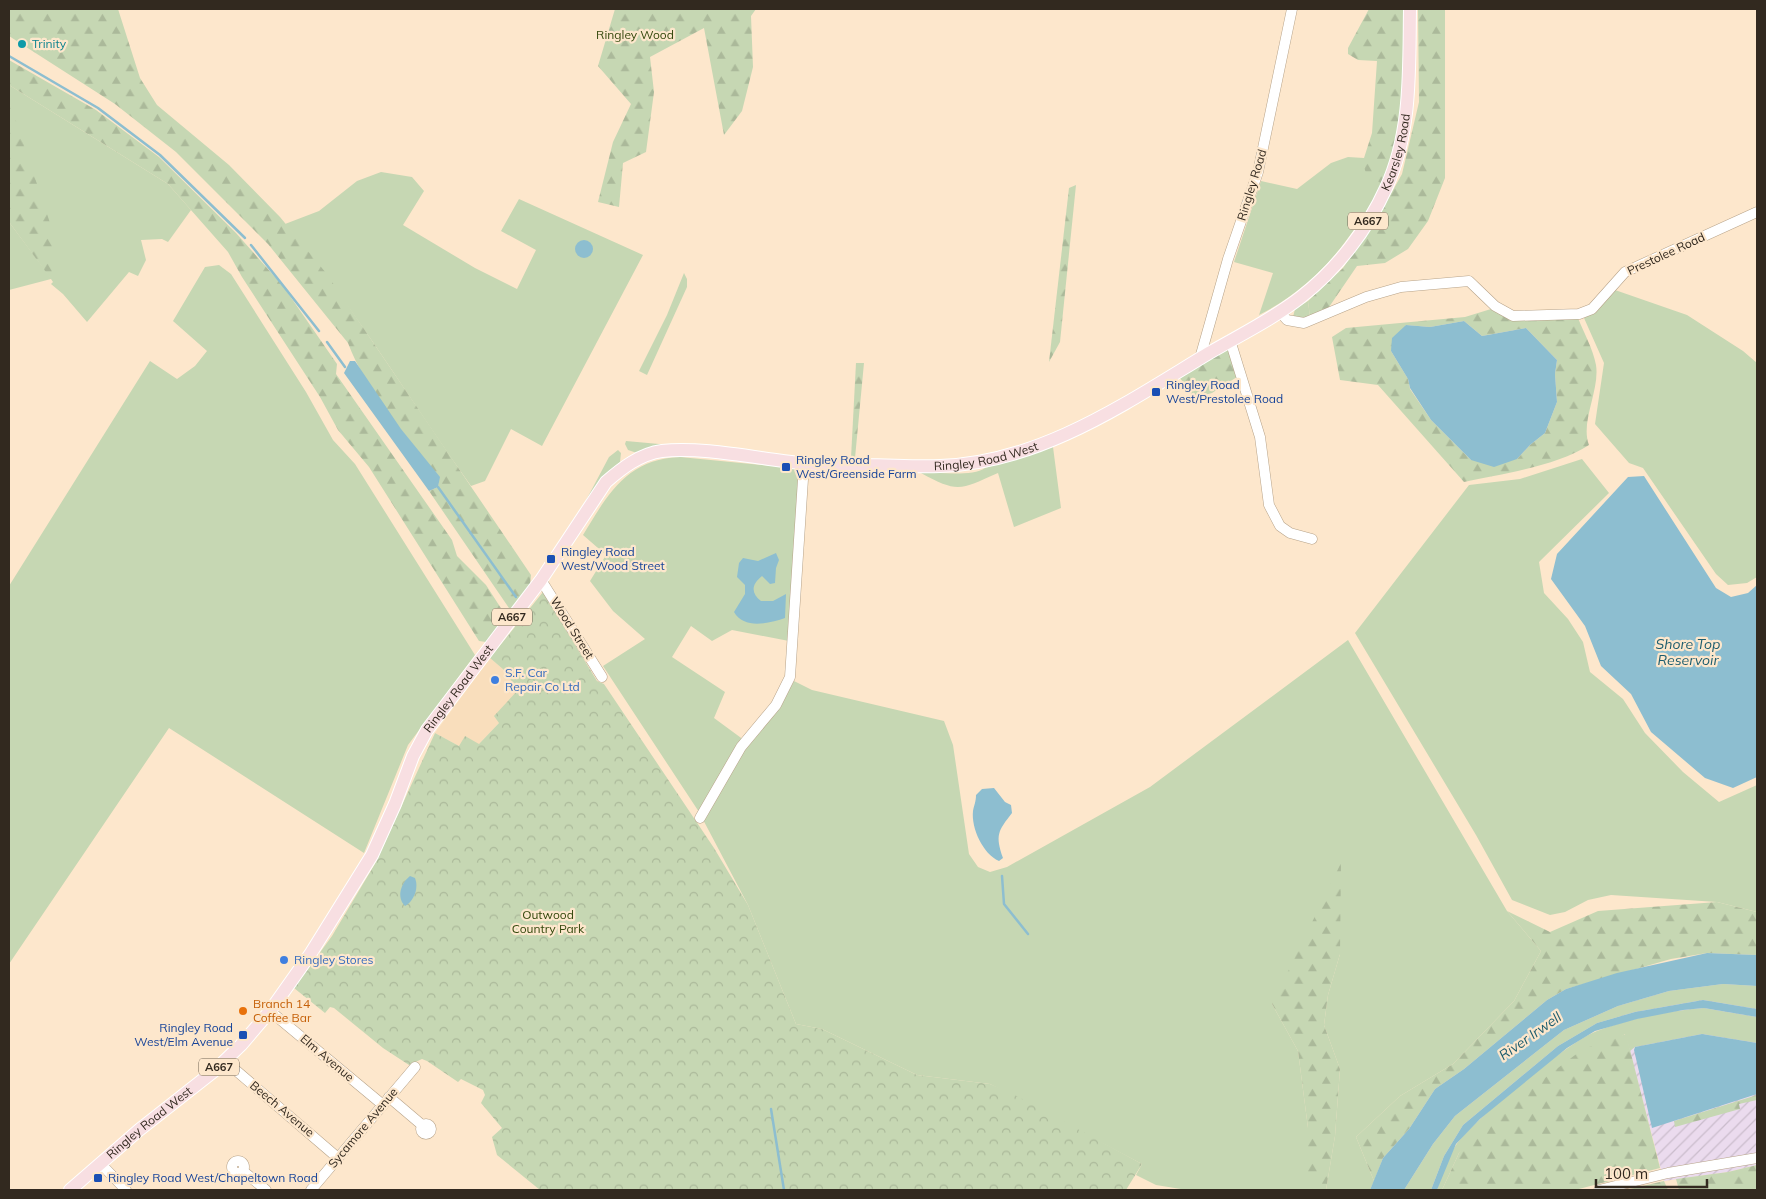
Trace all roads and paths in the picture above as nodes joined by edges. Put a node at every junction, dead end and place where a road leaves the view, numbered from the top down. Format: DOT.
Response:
graph roads {
  1 [pos="1292,9"];
  2 [pos="1410,9"];
  3 [pos="1757,212"];
  4 [pos="1280,312"];
  5 [pos="1230,340"];
  6 [pos="1200,358"];
  7 [pos="804,464"];
  8 [pos="1312,539"];
  9 [pos="541,580"];
  10 [pos="602,676"];
  11 [pos="700,818"];
  12 [pos="270,1011"];
  13 [pos="225,1061"];
  14 [pos="415,1066"];
  15 [pos="386,1101"];
  16 [pos="422,1125"];
  17 [pos="338,1158"];
  18 [pos="1757,1158"];
  19 [pos="101,1164"];
  20 [pos="243,1171"];
  21 [pos="70,1190"];
  22 [pos="126,1190"];
  23 [pos="266,1190"];
  24 [pos="311,1190"];
  25 [pos="1598,1190"];
  1 -- 6 [label="street, Ringley Road"];
  2 -- 4 [label="main road, Kearsley Road / A667"];
  3 -- 4 [label="street, Prestolee Road"];
  4 -- 5 [label="main road, Kearsley Road / A667"];
  5 -- 6 [label="main road, Kearsley Road / A667"];
  5 -- 8 [label="street"];
  6 -- 7 [label="main road, Ringley Road West / A667"];
  7 -- 9 [label="main road, Ringley Road West / A667"];
  7 -- 11 [label="street"];
  9 -- 10 [label="street, Wood Street"];
  9 -- 12 [label="main road, Ringley Road West / A667"];
  12 -- 13 [label="main road, Ringley Road West / A667"];
  12 -- 15 [label="street, Elm Avenue"];
  13 -- 17 [label="street, Beech Avenue"];
  13 -- 19 [label="main road, Ringley Road West / A667"];
  14 -- 15 [label="street, Sycamore Avenue"];
  15 -- 16 [label="street, Elm Avenue"];
  15 -- 17 [label="street, Sycamore Avenue"];
  17 -- 24 [label="street, Sycamore Avenue"];
  18 -- 25 [label="street"];
  19 -- 21 [label="main road, Ringley Road West / A667"];
  19 -- 22 [label="street"];
  20 -- 23 [label="street"];
}
